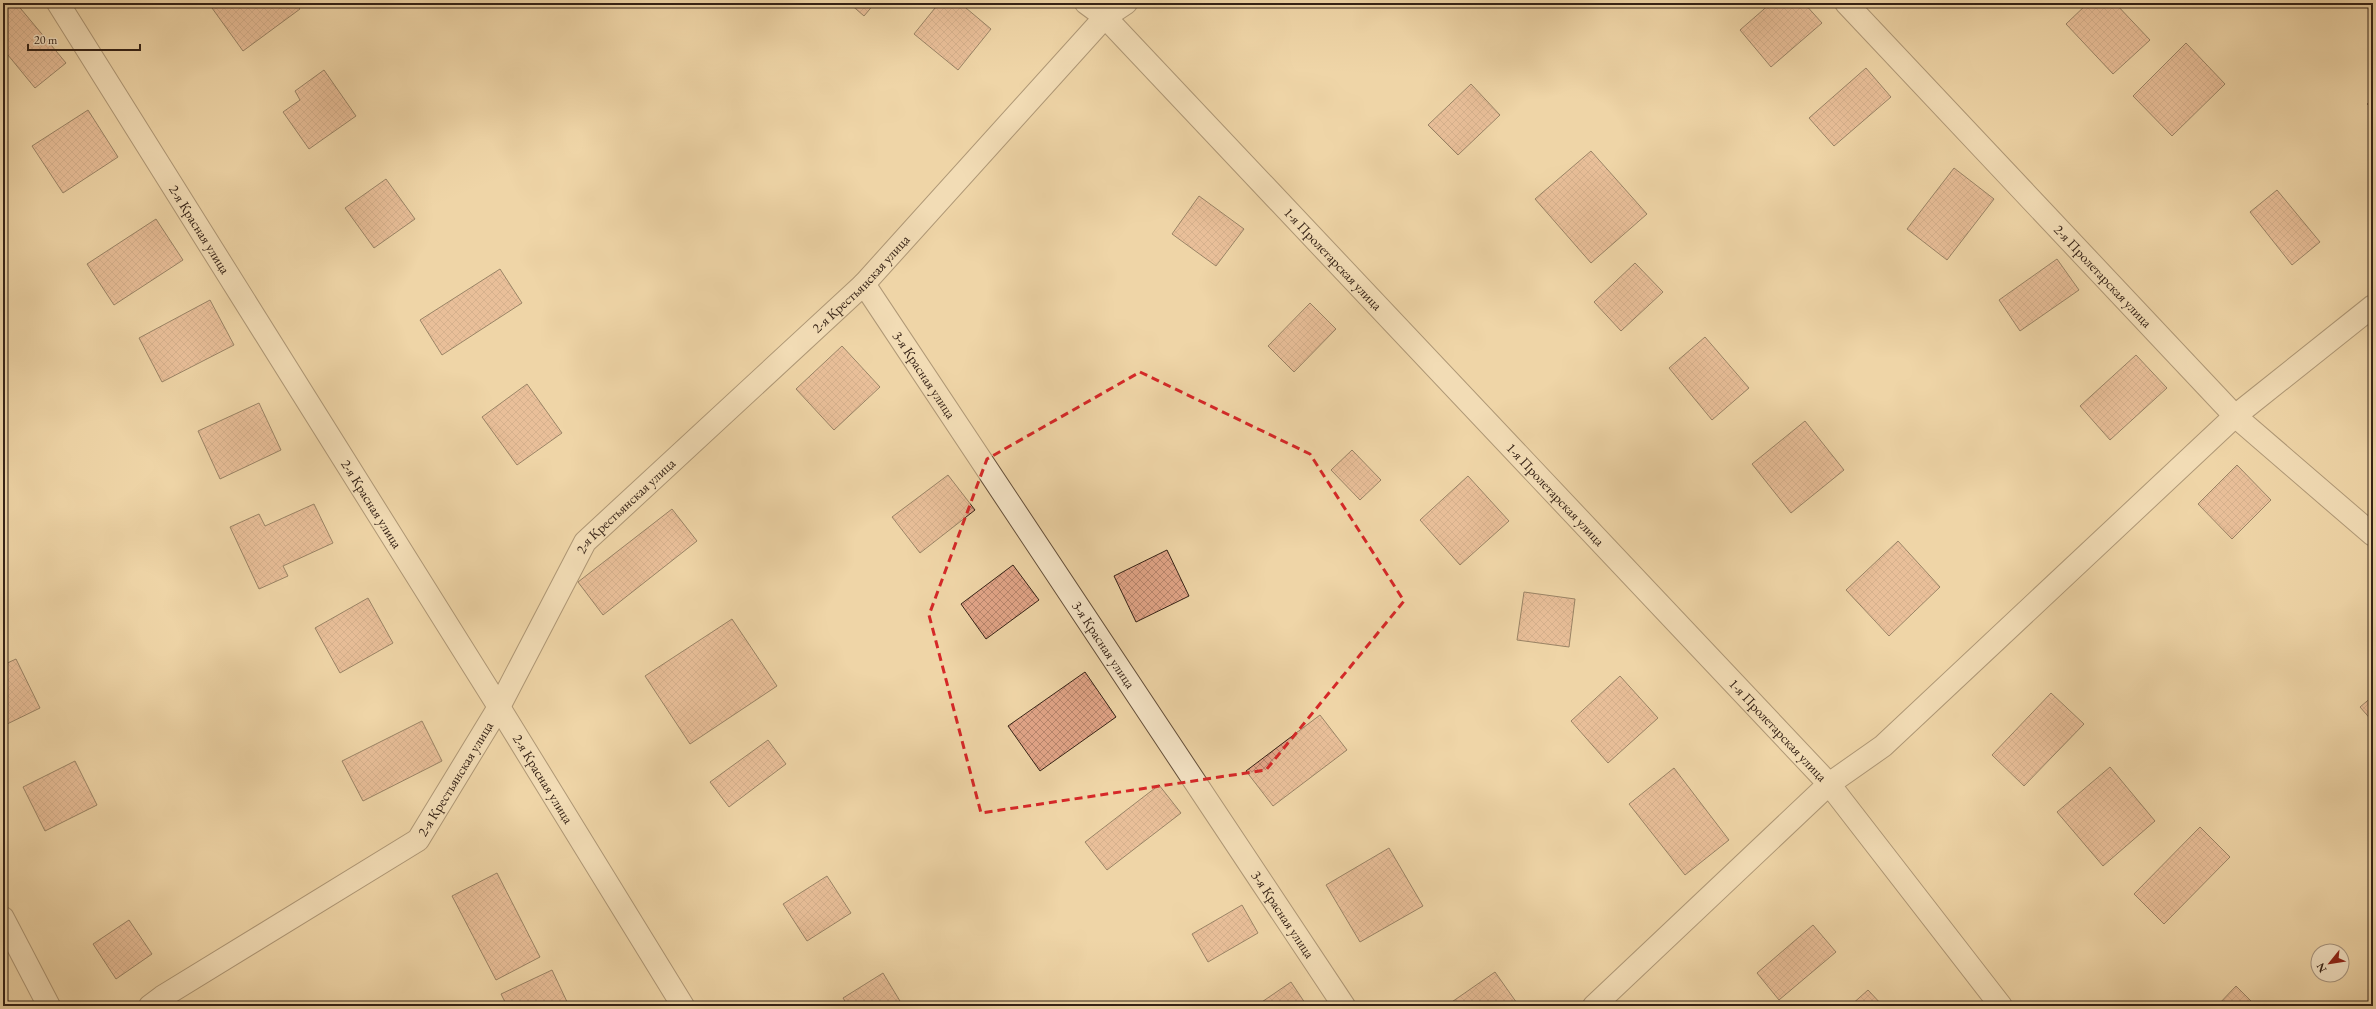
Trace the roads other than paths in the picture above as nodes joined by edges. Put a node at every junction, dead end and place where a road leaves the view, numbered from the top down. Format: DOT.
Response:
graph roads {
  1 [pos="58,3"];
  2 [pos="1086,3"];
  3 [pos="1126,3"];
  4 [pos="1846,3"];
  5 [pos="1105,17"];
  6 [pos="864,284"];
  7 [pos="2373,306"];
  8 [pos="2235,416"];
  9 [pos="2373,535"];
  10 [pos="499,706"];
  11 [pos="1830,784"];
  12 [pos="3,918"];
  13 [pos="49,1006"];
  14 [pos="150,1006"];
  15 [pos="683,1006"];
  16 [pos="1344,1006"];
  17 [pos="1594,1006"];
  18 [pos="2001,1006"];
  1 -- 10 [label="street, 2-я Красная улица"];
  2 -- 5 [label="street, 1-я Пролетарская улица"];
  3 -- 5 [label="street, 2-я Крестьянская улица"];
  4 -- 8 [label="street, 2-я Пролетарская улица"];
  5 -- 6 [label="street, 2-я Крестьянская улица"];
  5 -- 11 [label="street, 1-я Пролетарская улица"];
  6 -- 10 [label="street, 2-я Крестьянская улица"];
  6 -- 16 [label="street, 3-я Красная улица"];
  7 -- 8 [label="street"];
  8 -- 9 [label="street, 2-я Пролетарская улица"];
  8 -- 11 [label="street"];
  10 -- 14 [label="street, 2-я Крестьянская улица"];
  10 -- 15 [label="street, 2-я Красная улица"];
  11 -- 17 [label="street"];
  11 -- 18 [label="street, 1-я Пролетарская улица"];
  12 -- 13 [label="street"];
}
